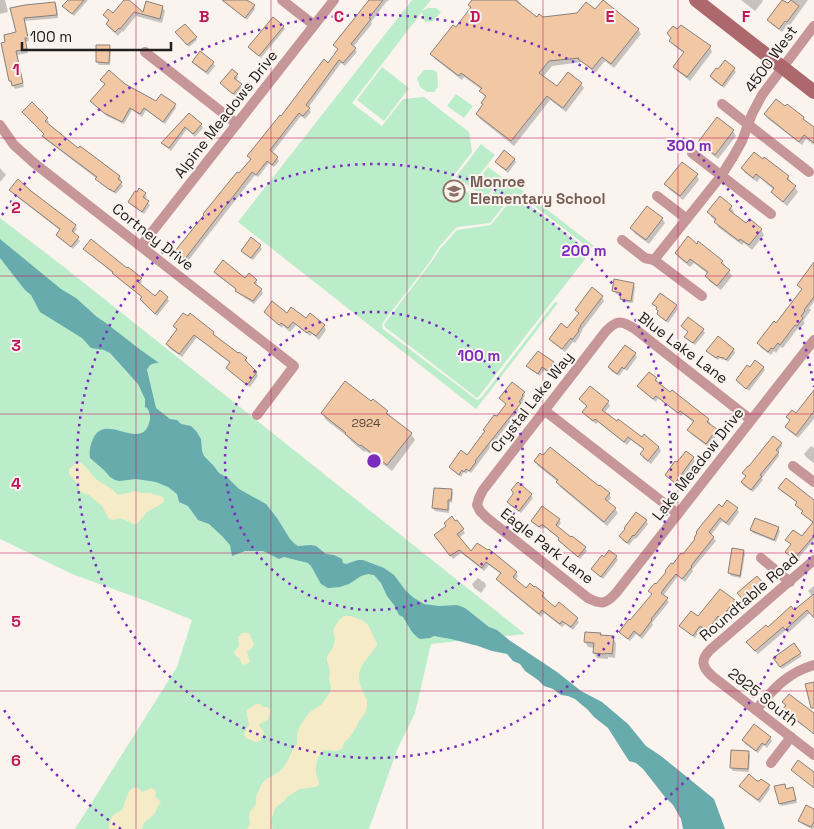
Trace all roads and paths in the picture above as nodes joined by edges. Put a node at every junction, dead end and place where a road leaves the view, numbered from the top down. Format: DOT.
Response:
graph roads {
  1 [pos="282,0"];
  2 [pos="334,0"];
  3 [pos="696,0"];
  4 [pos="314,25"];
  5 [pos="814,26"];
  6 [pos="145,52"];
  7 [pos="782,67"];
  8 [pos="814,92"];
  9 [pos="722,104"];
  10 [pos="237,124"];
  11 [pos="748,124"];
  12 [pos="0,125"];
  13 [pos="692,153"];
  14 [pos="809,172"];
  15 [pos="721,176"];
  16 [pos="657,196"];
  17 [pos="771,214"];
  18 [pos="687,219"];
  19 [pos="622,240"];
  20 [pos="141,246"];
  21 [pos="654,260"];
  22 [pos="702,296"];
  23 [pos="618,322"];
  24 [pos="814,340"];
  25 [pos="544,410"];
  26 [pos="257,415"];
  27 [pos="751,420"];
  28 [pos="793,466"];
  29 [pos="814,482"];
  30 [pos="477,505"];
  31 [pos="678,514"];
  32 [pos="761,558"];
  33 [pos="814,560"];
  34 [pos="790,582"];
  35 [pos="604,603"];
  36 [pos="704,656"];
  37 [pos="814,665"];
  38 [pos="756,710"];
  39 [pos="791,737"];
  40 [pos="814,755"];
  41 [pos="771,763"];
  1 -- 4 [label="street"];
  2 -- 4 [label="street, Alpine Meadows Drive"];
  3 -- 7 [label="main road"];
  4 -- 10 [label="street, Alpine Meadows Drive"];
  5 -- 7 [label="street, 4500 West"];
  6 -- 10 [label="street"];
  7 -- 8 [label="main road"];
  7 -- 11 [label="street, 4500 West"];
  9 -- 11 [label="street"];
  10 -- 20 [label="street, Alpine Meadows Drive"];
  11 -- 14 [label="street"];
  11 -- 15 [label="street, 4500 West"];
  12 -- 20 [label="street, Cortney Drive"];
  13 -- 15 [label="street"];
  15 -- 17 [label="street"];
  15 -- 18 [label="street, 4500 West"];
  16 -- 18 [label="street"];
  18 -- 21 [label="street, 4500 West"];
  19 -- 21 [label="street"];
  20 -- 26 [label="street, Cortney Drive"];
  21 -- 22 [label="street"];
  23 -- 25 [label="street, Crystal Lake Way"];
  23 -- 27 [label="street, Blue Lake Lane"];
  24 -- 27 [label="street, Lake Meadow Drive"];
  25 -- 30 [label="street, Crystal Lake Way"];
  25 -- 31 [label="street"];
  27 -- 31 [label="street, Lake Meadow Drive"];
  28 -- 29 [label="street"];
  30 -- 35 [label="street, Eagle Park Lane"];
  31 -- 35 [label="street, Lake Meadow Drive"];
  32 -- 34 [label="street"];
  33 -- 34 [label="street, Roundtable Road"];
  34 -- 36 [label="street, Roundtable Road"];
  36 -- 38 [label="street, 2925 South"];
  37 -- 38 [label="street"];
  38 -- 39 [label="street, 2925 South"];
  39 -- 40 [label="street, 2925 South"];
  39 -- 41 [label="street"];
}
